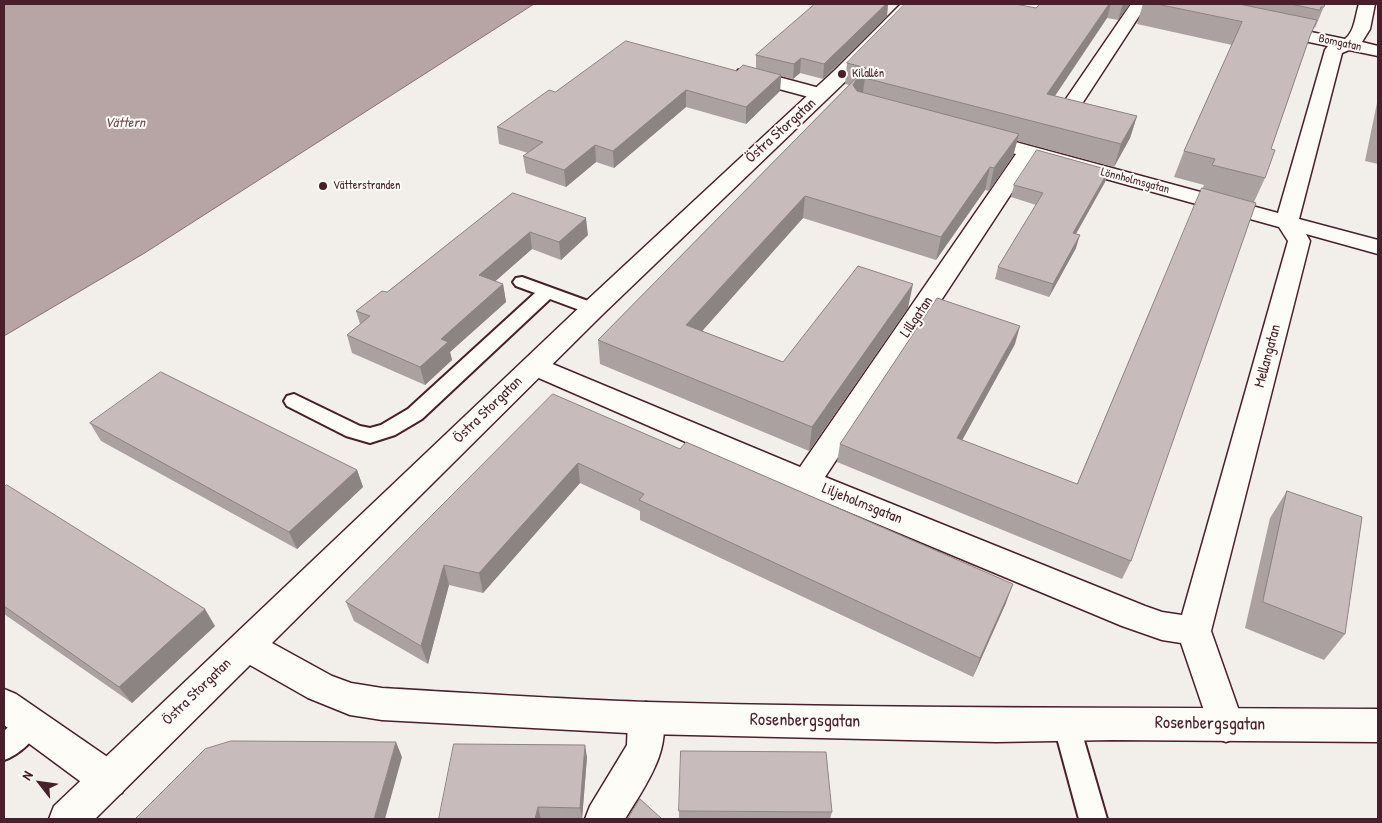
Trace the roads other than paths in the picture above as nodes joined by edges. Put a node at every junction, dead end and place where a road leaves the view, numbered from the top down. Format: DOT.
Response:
graph roads {
  1 [pos="910,4"];
  2 [pos="1139,4"];
  3 [pos="1367,4"];
  4 [pos="1258,26"];
  5 [pos="1350,45"];
  6 [pos="1378,51"];
  7 [pos="728,70"];
  8 [pos="820,94"];
  9 [pos="1067,112"];
  10 [pos="963,134"];
  11 [pos="1028,152"];
  12 [pos="1287,222"];
  13 [pos="1378,247"];
  14 [pos="522,282"];
  15 [pos="547,292"];
  16 [pos="593,309"];
  17 [pos="534,366"];
  18 [pos="294,402"];
  19 [pos="806,482"];
  20 [pos="1194,631"];
  21 [pos="246,645"];
  22 [pos="17,715"];
  23 [pos="646,718"];
  24 [pos="1066,723"];
  25 [pos="1226,725"];
  26 [pos="1378,726"];
  27 [pos="4,748"];
  28 [pos="109,780"];
  29 [pos="68,819"];
  30 [pos="604,819"];
  31 [pos="1093,819"];
  1 -- 8 [label="street, Östra Storgatan"];
  2 -- 9 [label="street"];
  3 -- 5 [label="street"];
  4 -- 5 [label="street, Bomgatan"];
  5 -- 6 [label="street, Bomgatan"];
  5 -- 12 [label="street"];
  7 -- 8 [label="street"];
  8 -- 16 [label="street, Östra Storgatan"];
  10 -- 11 [label="street, Lönnholmsgatan"];
  11 -- 12 [label="street, Lönnholmsgatan"];
  11 -- 19 [label="street, Lillgatan"];
  12 -- 13 [label="street, Lönnholmsgatan"];
  12 -- 20 [label="street, Mellangatan"];
  14 -- 15 [label="lane"];
  15 -- 16 [label="lane"];
  15 -- 18 [label="lane"];
  16 -- 17 [label="street, Östra Storgatan"];
  17 -- 19 [label="street, Liljeholmsgatan"];
  17 -- 21 [label="street, Östra Storgatan"];
  19 -- 20 [label="street, Liljeholmsgatan"];
  20 -- 25 [label="street"];
  21 -- 23 [label="street, Rosenbergsgatan"];
  21 -- 28 [label="street, Östra Storgatan"];
  22 -- 27 [label="lane"];
  22 -- 28 [label="street"];
  23 -- 24 [label="street, Rosenbergsgatan"];
  23 -- 30 [label="street"];
  24 -- 25 [label="street, Rosenbergsgatan"];
  24 -- 31 [label="lane"];
  25 -- 26 [label="street, Rosenbergsgatan"];
  28 -- 29 [label="street, Östra Storgatan"];
}
